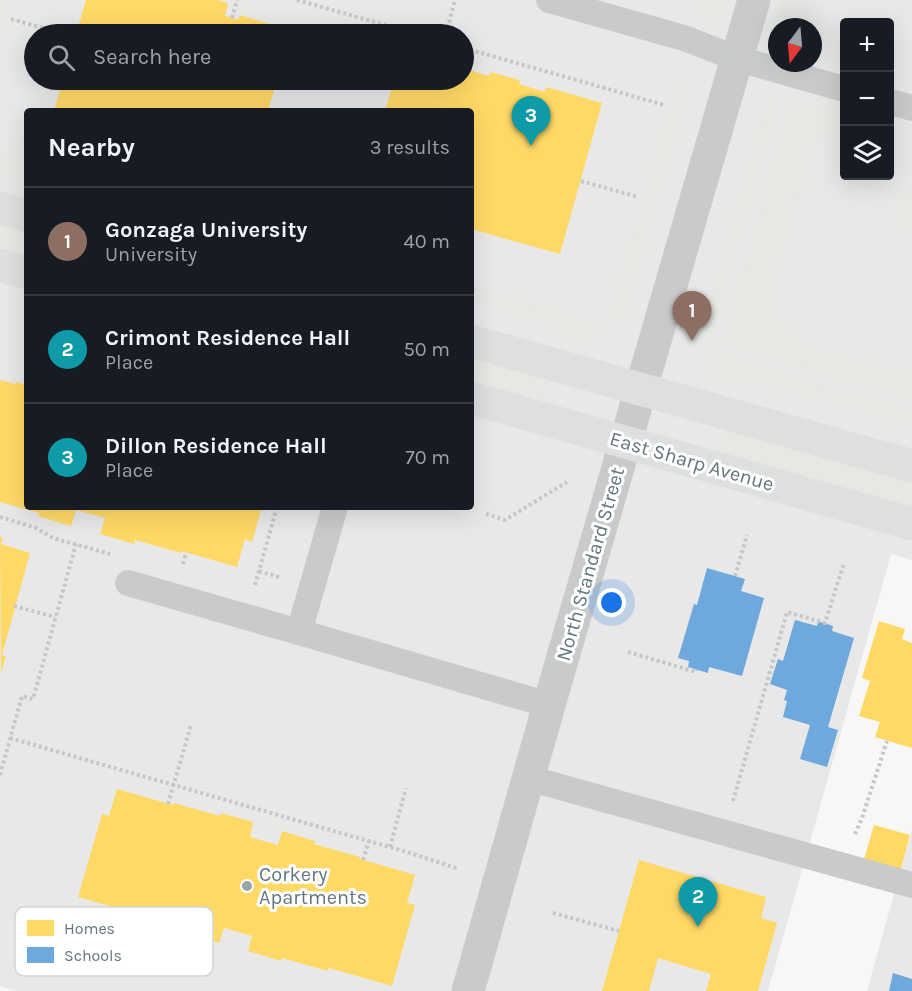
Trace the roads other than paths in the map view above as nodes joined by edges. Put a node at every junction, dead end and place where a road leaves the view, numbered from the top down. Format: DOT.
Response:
graph roads {
  1 [pos="549,0"];
  2 [pos="754,0"];
  3 [pos="738,59"];
  4 [pos="840,88"];
  5 [pos="894,103"];
  6 [pos="912,108"];
  7 [pos="0,208"];
  8 [pos="24,215"];
  9 [pos="0,266"];
  10 [pos="24,272"];
  11 [pos="474,342"];
  12 [pos="642,388"];
  13 [pos="474,399"];
  14 [pos="626,442"];
  15 [pos="912,466"];
  16 [pos="334,510"];
  17 [pos="912,524"];
  18 [pos="128,584"];
  19 [pos="299,633"];
  20 [pos="549,705"];
  21 [pos="528,778"];
  22 [pos="912,885"];
  23 [pos="468,991"];
  1 -- 3 [label="lane"];
  2 -- 3 [label="street, North Standard Street"];
  3 -- 4 [label="lane"];
  3 -- 12 [label="street, North Standard Street"];
  5 -- 6 [label="lane"];
  7 -- 8 [label="street"];
  9 -- 10 [label="street"];
  11 -- 12 [label="street"];
  12 -- 14 [label="street, North Standard Street"];
  12 -- 15 [label="street"];
  13 -- 14 [label="street, East Sharp Avenue"];
  14 -- 17 [label="street, East Sharp Avenue"];
  14 -- 20 [label="street, North Standard Street"];
  16 -- 19 [label="lane"];
  18 -- 19 [label="lane"];
  19 -- 20 [label="lane"];
  20 -- 21 [label="street, North Standard Street"];
  21 -- 22 [label="lane"];
  21 -- 23 [label="street, North Standard Street"];
}
